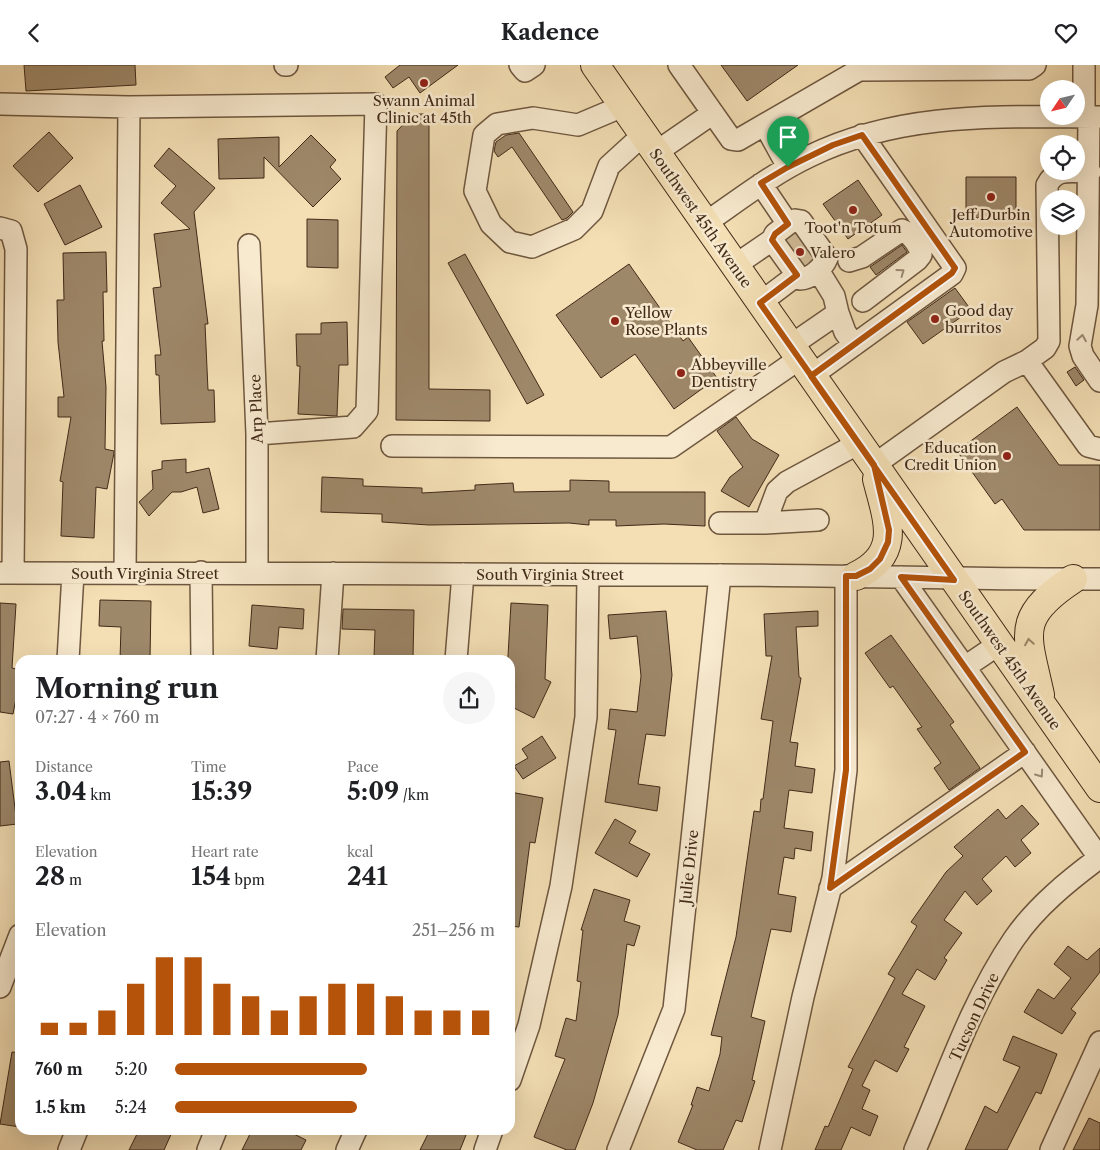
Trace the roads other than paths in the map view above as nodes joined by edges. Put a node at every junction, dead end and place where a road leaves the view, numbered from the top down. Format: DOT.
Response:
graph roads {
  1 [pos="520,65"];
  2 [pos="534,65"];
  3 [pos="595,65"];
  4 [pos="679,65"];
  5 [pos="1035,65"];
  6 [pos="1084,65"];
  7 [pos="0,104"];
  8 [pos="623,106"];
  9 [pos="129,107"];
  10 [pos="713,113"];
  11 [pos="1091,117"];
  12 [pos="765,125"];
  13 [pos="862,135"];
  14 [pos="649,144"];
  15 [pos="788,167"];
  16 [pos="1090,172"];
  17 [pos="761,183"];
  18 [pos="704,224"];
  19 [pos="6,229"];
  20 [pos="249,245"];
  21 [pos="798,251"];
  22 [pos="849,261"];
  23 [pos="734,266"];
  24 [pos="965,281"];
  25 [pos="863,301"];
  26 [pos="760,303"];
  27 [pos="906,307"];
  28 [pos="838,313"];
  29 [pos="854,345"];
  30 [pos="800,360"];
  31 [pos="1027,361"];
  32 [pos="1100,381"];
  33 [pos="257,433"];
  34 [pos="859,443"];
  35 [pos="392,446"];
  36 [pos="1100,449"];
  37 [pos="874,465"];
  38 [pos="818,520"];
  39 [pos="720,523"];
  40 [pos="765,523"];
  41 [pos="201,572"];
  42 [pos="7,573"];
  43 [pos="73,573"];
  44 [pos="125,573"];
  45 [pos="257,573"];
  46 [pos="333,573"];
  47 [pos="463,574"];
  48 [pos="588,575"];
  49 [pos="720,575"];
  50 [pos="851,576"];
  51 [pos="901,577"];
  52 [pos="1073,579"];
  53 [pos="1100,579"];
  54 [pos="954,580"];
  55 [pos="999,644"];
  56 [pos="68,655"];
  57 [pos="202,655"];
  58 [pos="328,655"];
  59 [pos="456,655"];
  60 [pos="965,667"];
  61 [pos="1043,706"];
  62 [pos="1025,752"];
  63 [pos="1100,788"];
  64 [pos="1100,858"];
  65 [pos="830,888"];
  66 [pos="15,948"];
  67 [pos="0,987"];
  68 [pos="1100,1042"];
  69 [pos="515,1066"];
  70 [pos="75,1135"];
  71 [pos="214,1135"];
  72 [pos="354,1135"];
  73 [pos="490,1135"];
  74 [pos="69,1150"];
  75 [pos="208,1150"];
  76 [pos="347,1150"];
  77 [pos="486,1150"];
  78 [pos="618,1150"];
  79 [pos="770,1150"];
  80 [pos="916,1150"];
  81 [pos="1050,1150"];
  1 -- 2 [label="street"];
  3 -- 8 [label="main road, Southwest 45th Avenue"];
  4 -- 10 [label="street"];
  5 -- 12 [label="street"];
  6 -- 11 [label="street"];
  7 -- 9 [label="street"];
  8 -- 14 [label="main road, Southwest 45th Avenue"];
  8 -- 14 [label="street"];
  9 -- 33 [label="street"];
  9 -- 44 [label="street"];
  10 -- 12 [label="street"];
  10 -- 14 [label="street"];
  11 -- 13 [label="street"];
  11 -- 16 [label="street"];
  12 -- 15 [label="street"];
  13 -- 15 [label="street"];
  13 -- 27 [label="street"];
  14 -- 18 [label="main road, Southwest 45th Avenue"];
  15 -- 17 [label="street"];
  16 -- 31 [label="street"];
  32 -- 16 [label="street, one-way"];
  17 -- 18 [label="street"];
  17 -- 21 [label="street"];
  18 -- 23 [label="main road, Southwest 45th Avenue"];
  19 -- 42 [label="street"];
  20 -- 33 [label="street, Arp Place"];
  21 -- 23 [label="street"];
  21 -- 26 [label="street"];
  21 -- 28 [label="street"];
  25 -- 22 [label="street, one-way"];
  23 -- 26 [label="main road, Southwest 45th Avenue"];
  24 -- 27 [label="street"];
  26 -- 30 [label="main road, Southwest 45th Avenue"];
  27 -- 29 [label="street"];
  28 -- 29 [label="street"];
  28 -- 30 [label="street"];
  29 -- 30 [label="street"];
  30 -- 34 [label="main road, Southwest 45th Avenue"];
  30 -- 35 [label="street"];
  31 -- 36 [label="street"];
  31 -- 37 [label="street"];
  33 -- 45 [label="street, Arp Place"];
  34 -- 37 [label="main road, Southwest 45th Avenue"];
  34 -- 40 [label="street"];
  37 -- 50 [label="main road"];
  37 -- 54 [label="main road, Southwest 45th Avenue"];
  38 -- 40 [label="street"];
  39 -- 40 [label="street"];
  41 -- 44 [label="street, South Virginia Street"];
  41 -- 45 [label="street, South Virginia Street"];
  41 -- 57 [label="street"];
  42 -- 43 [label="street, South Virginia Street"];
  43 -- 44 [label="street, South Virginia Street"];
  43 -- 56 [label="street"];
  45 -- 46 [label="street, South Virginia Street"];
  46 -- 47 [label="street, South Virginia Street"];
  46 -- 58 [label="street"];
  47 -- 48 [label="street, South Virginia Street"];
  47 -- 59 [label="street"];
  48 -- 49 [label="street, South Virginia Street"];
  48 -- 69 [label="street"];
  49 -- 50 [label="street, South Virginia Street"];
  49 -- 78 [label="street, Julie Drive"];
  50 -- 51 [label="street, South Virginia Street"];
  50 -- 65 [label="street"];
  51 -- 54 [label="street, South Virginia Street"];
  51 -- 60 [label="street"];
  52 -- 53 [label="street, South Virginia Street"];
  52 -- 54 [label="street, South Virginia Street"];
  61 -- 52 [label="main road, one-way"];
  54 -- 55 [label="main road, Southwest 45th Avenue"];
  55 -- 60 [label="street"];
  55 -- 61 [label="main road, Southwest 45th Avenue"];
  60 -- 62 [label="street"];
  61 -- 63 [label="main road, Southwest 45th Avenue"];
  62 -- 64 [label="street, one-way"];
  62 -- 65 [label="street"];
  64 -- 80 [label="street, Tucson Drive"];
  65 -- 79 [label="street"];
  66 -- 67 [label="street"];
  68 -- 81 [label="street"];
  70 -- 74 [label="street"];
  71 -- 75 [label="street"];
  72 -- 76 [label="street"];
  73 -- 77 [label="street"];
}
